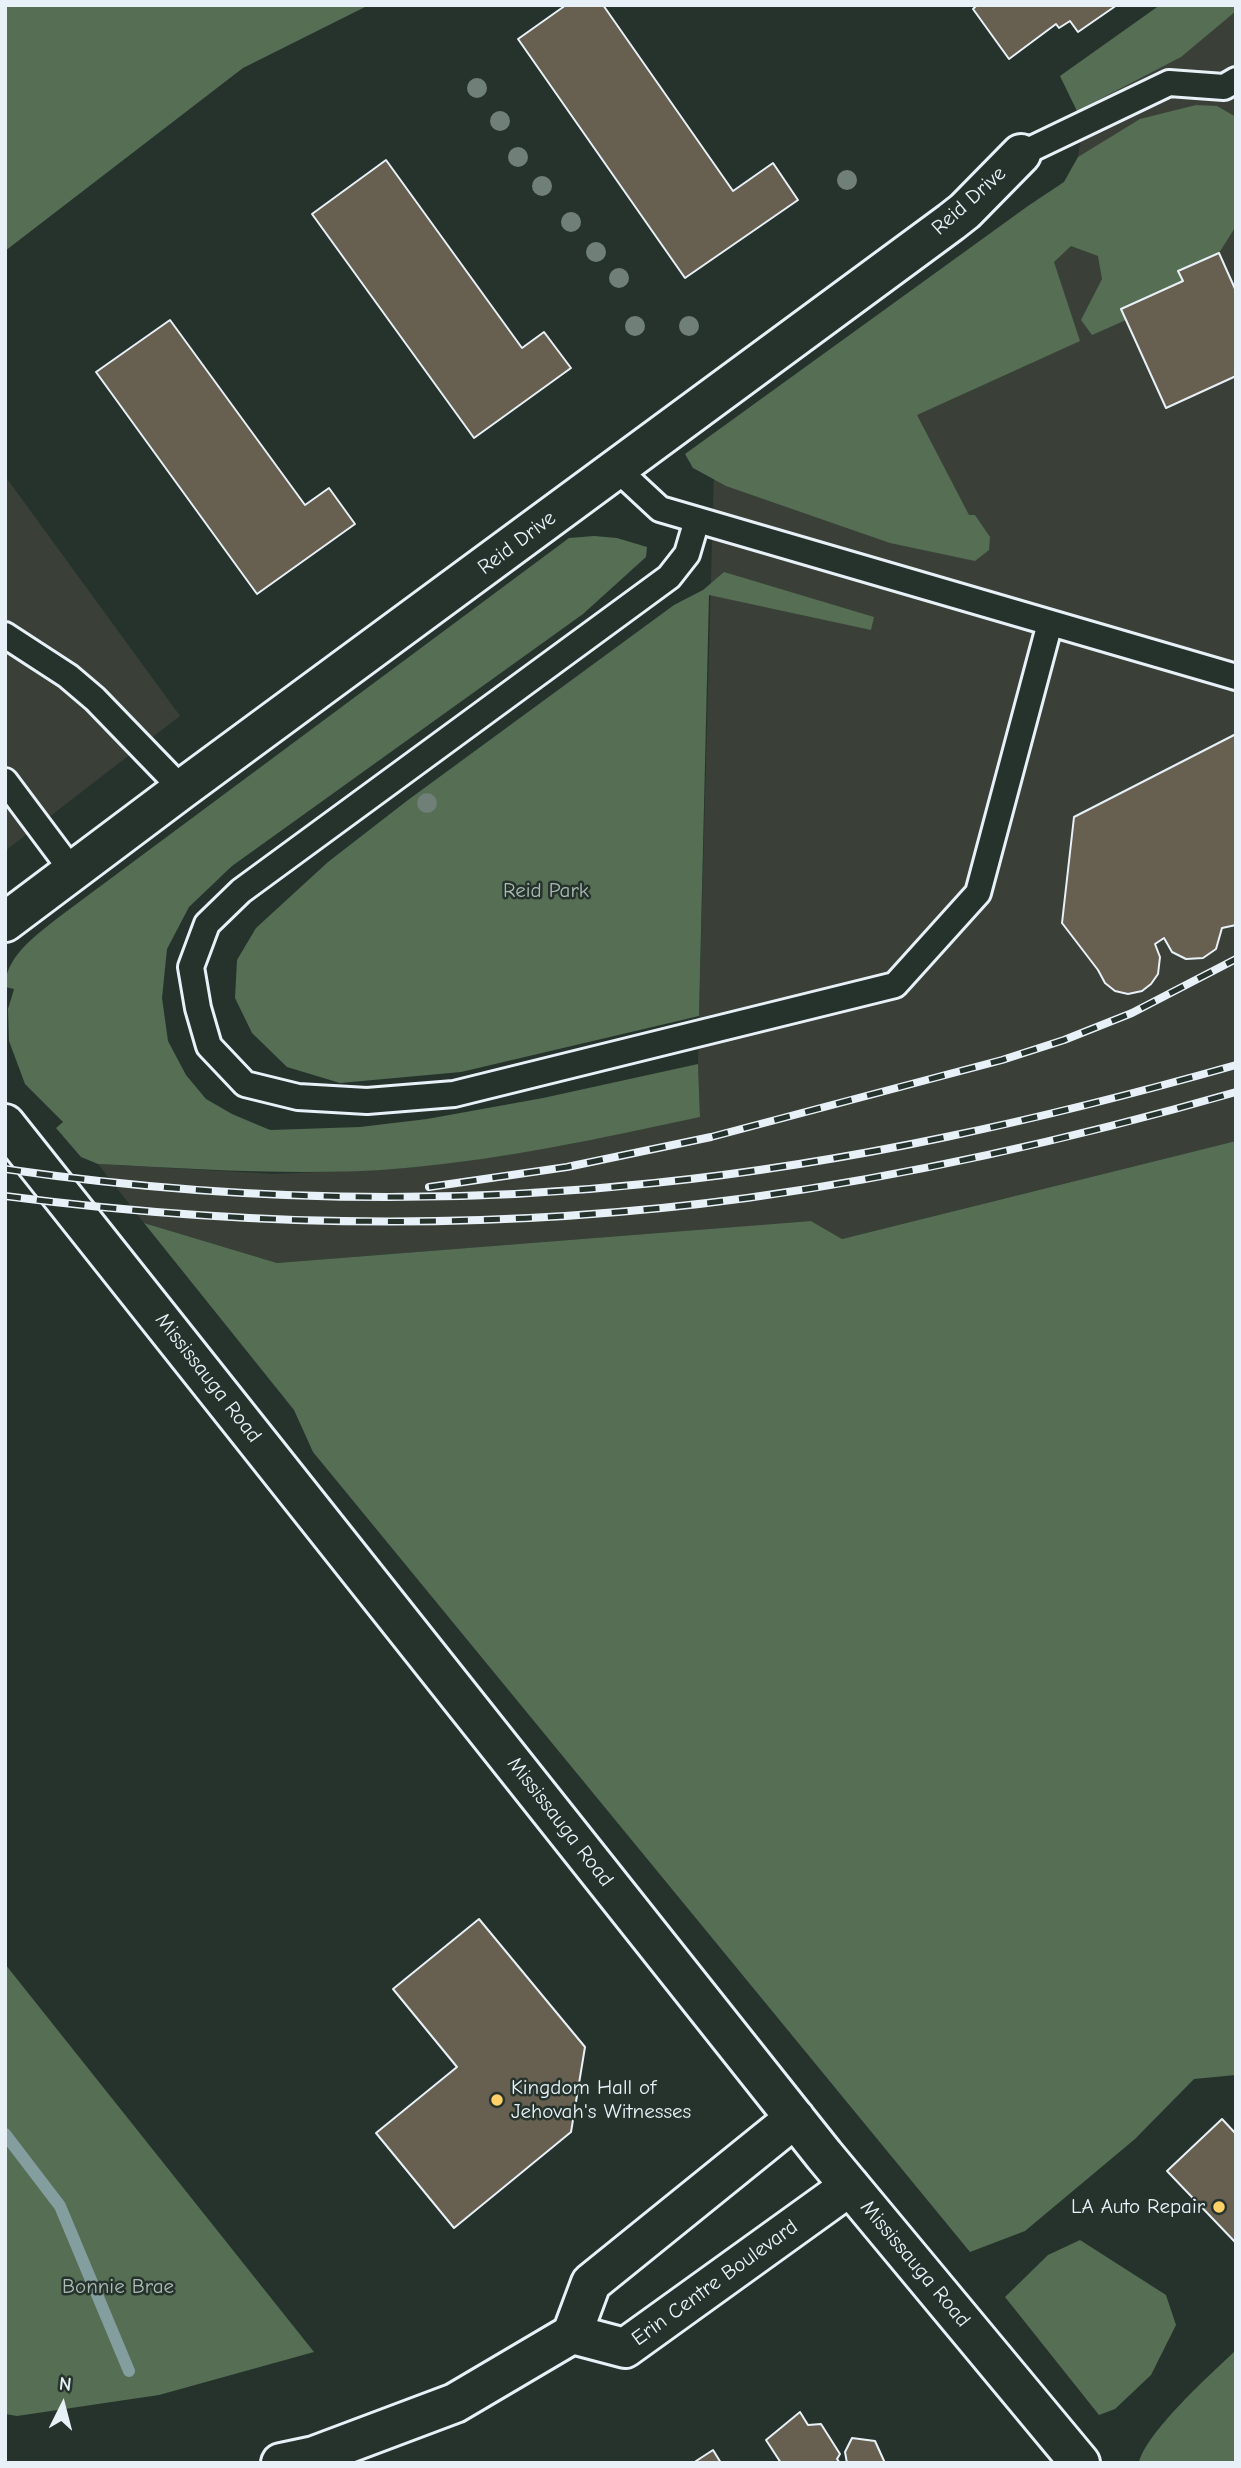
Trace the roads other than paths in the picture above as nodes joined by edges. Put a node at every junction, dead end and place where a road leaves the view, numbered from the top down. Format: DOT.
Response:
graph roads {
  1 [pos="1236,80"];
  2 [pos="1021,154"];
  3 [pos="617,469"];
  4 [pos="697,520"];
  5 [pos="1050,623"];
  6 [pos="11,647"];
  7 [pos="1236,677"];
  8 [pos="5,781"];
  9 [pos="182,789"];
  10 [pos="73,872"];
  11 [pos="5,922"];
  12 [pos="5,1125"];
  13 [pos="795,2118"];
  14 [pos="850,2186"];
  15 [pos="572,2334"];
  16 [pos="281,2463"];
  17 [pos="1080,2463"];
  1 -- 2 [label="lane"];
  2 -- 3 [label="street, Reid Drive"];
  3 -- 4 [label="lane"];
  3 -- 9 [label="street, Reid Drive"];
  4 -- 5 [label="lane"];
  4 -- 5 [label="lane"];
  5 -- 7 [label="lane"];
  6 -- 9 [label="lane"];
  8 -- 10 [label="lane"];
  9 -- 10 [label="street, Reid Drive"];
  10 -- 11 [label="street, Reid Drive"];
  12 -- 13 [label="street, Mississauga Road"];
  13 -- 14 [label="street, Mississauga Road"];
  13 -- 15 [label="street"];
  14 -- 15 [label="street, Erin Centre Boulevard"];
  14 -- 17 [label="street, Mississauga Road"];
  15 -- 16 [label="street"];
}
